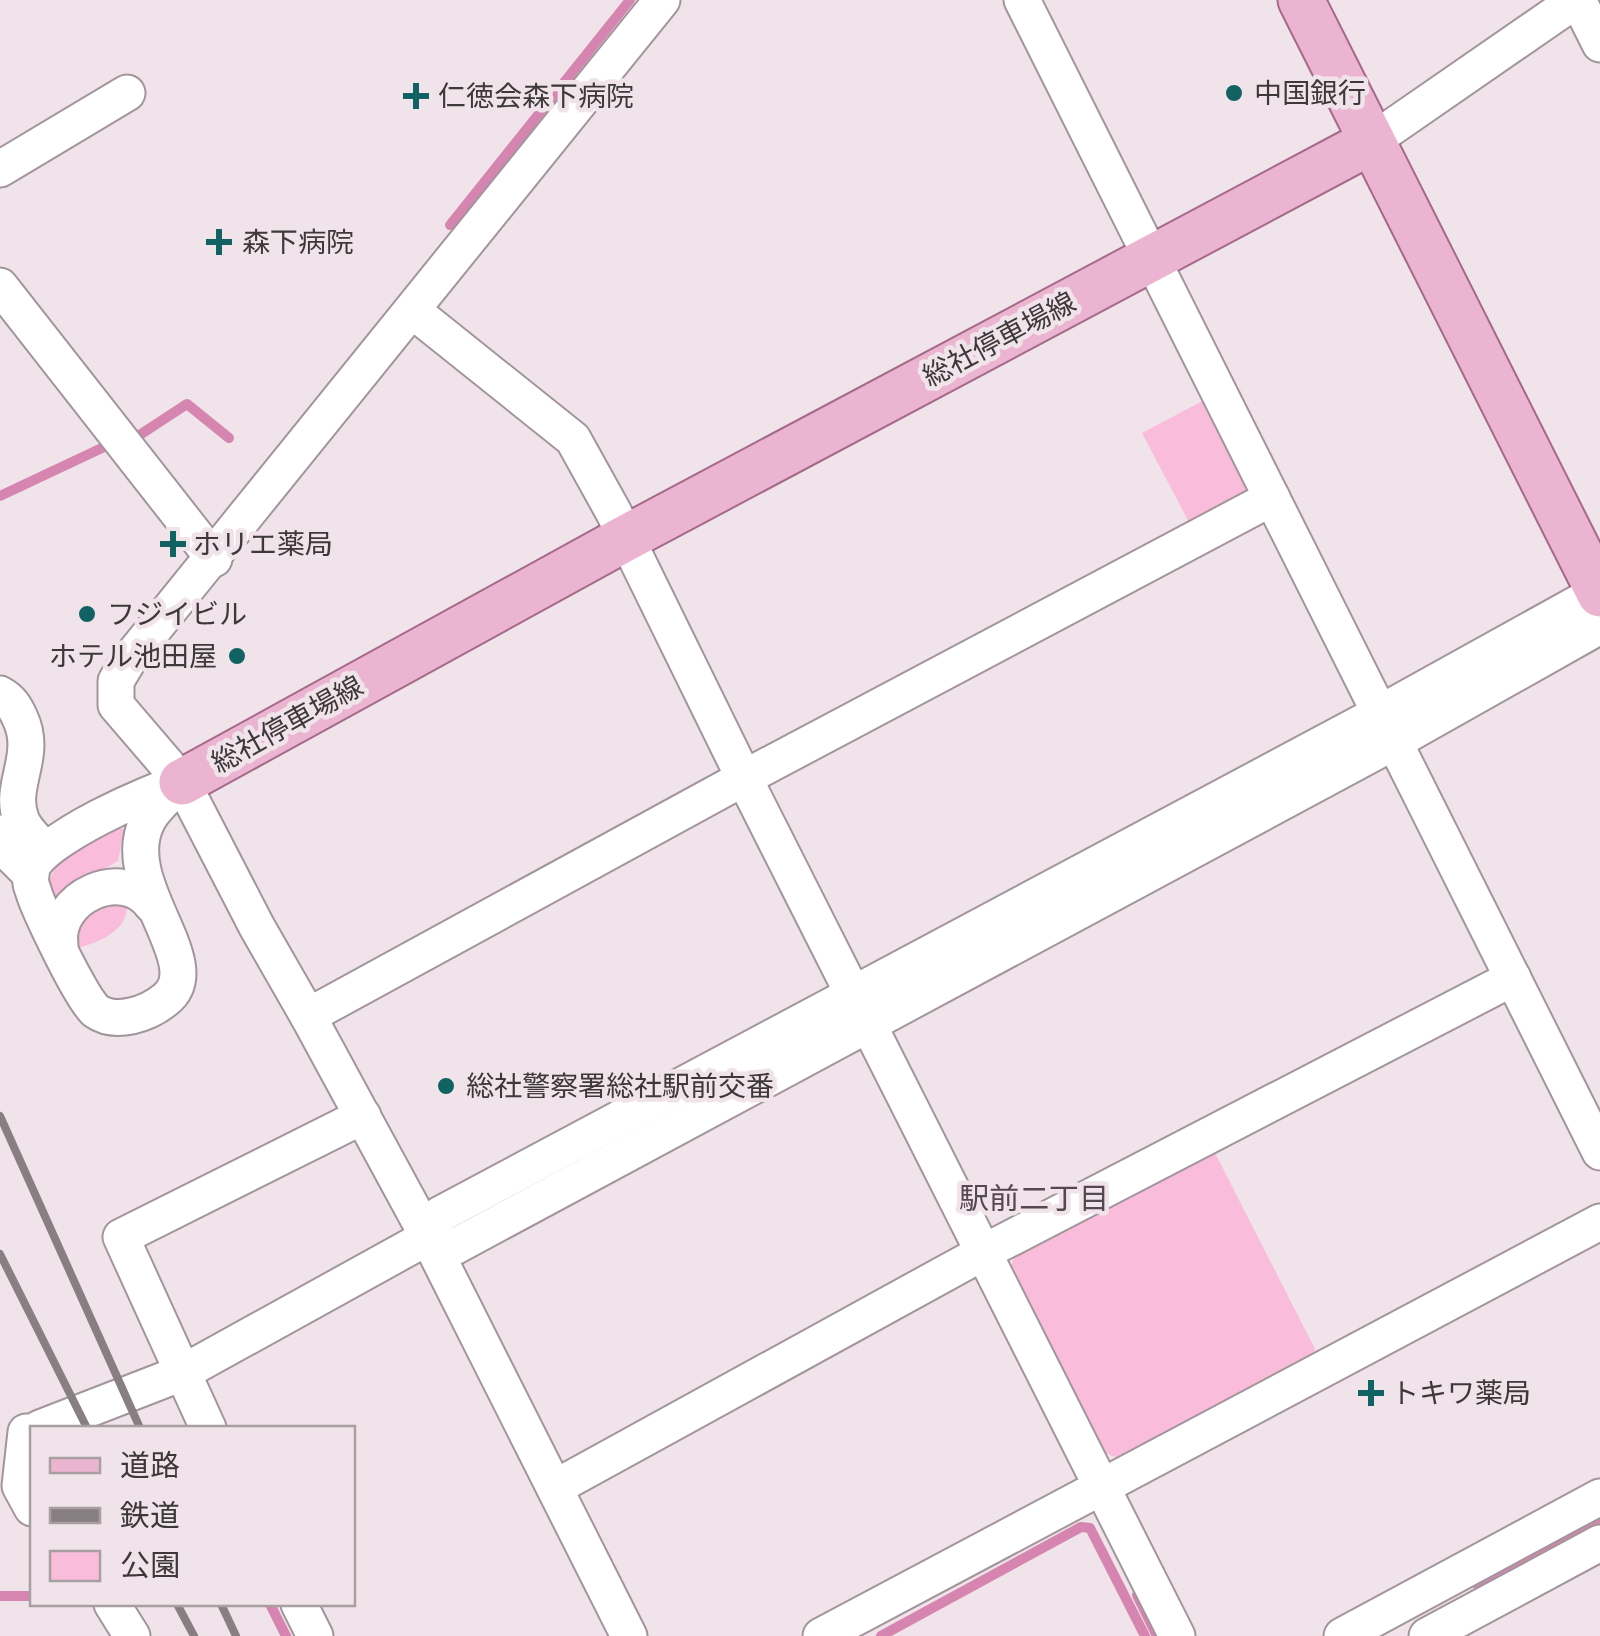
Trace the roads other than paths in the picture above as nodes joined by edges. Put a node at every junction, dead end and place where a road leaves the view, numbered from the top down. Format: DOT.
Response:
graph roads {
  1 [pos="662,0"];
  2 [pos="1022,0"];
  3 [pos="1301,0"];
  4 [pos="1577,0"];
  5 [pos="1600,44"];
  6 [pos="127,94"];
  7 [pos="1372,141"];
  8 [pos="0,169"];
  9 [pos="1154,256"];
  10 [pos="0,286"];
  11 [pos="414,311"];
  12 [pos="1272,498"];
  13 [pos="626,538"];
  14 [pos="214,559"];
  15 [pos="1600,592"];
  16 [pos="1600,626"];
  17 [pos="0,694"];
  18 [pos="1387,728"];
  19 [pos="744,778"];
  20 [pos="182,782"];
  21 [pos="0,833"];
  22 [pos="38,862"];
  23 [pos="152,905"];
  24 [pos="60,945"];
  25 [pos="1513,978"];
  26 [pos="861,1009"];
  27 [pos="308,1016"];
  28 [pos="363,1116"];
  29 [pos="1600,1152"];
  30 [pos="1600,1222"];
  31 [pos="428,1237"];
  32 [pos="984,1252"];
  33 [pos="182,1373"];
  34 [pos="49,1426"];
  35 [pos="207,1426"];
  36 [pos="20,1434"];
  37 [pos="556,1487"];
  38 [pos="1100,1487"];
  39 [pos="1600,1497"];
  40 [pos="30,1504"];
  41 [pos="1600,1543"];
  42 [pos="113,1606"];
  43 [pos="300,1606"];
  44 [pos="132,1636"];
  45 [pos="315,1636"];
  46 [pos="629,1636"];
  47 [pos="822,1636"];
  48 [pos="1177,1636"];
  49 [pos="1342,1636"];
  50 [pos="1427,1636"];
  1 -- 11 [label="street"];
  2 -- 9 [label="street"];
  3 -- 7 [label="main road"];
  4 -- 5 [label="street"];
  4 -- 7 [label="street"];
  6 -- 8 [label="street"];
  7 -- 9 [label="main road, 総社停車場線"];
  7 -- 15 [label="main road"];
  9 -- 12 [label="street"];
  9 -- 13 [label="main road, 総社停車場線"];
  10 -- 14 [label="street"];
  11 -- 13 [label="street"];
  11 -- 14 [label="street"];
  12 -- 18 [label="street"];
  12 -- 19 [label="street"];
  13 -- 19 [label="street"];
  13 -- 20 [label="main road, 総社停車場線"];
  14 -- 20 [label="street"];
  15 -- 18 [label="street"];
  16 -- 18 [label="street"];
  17 -- 22 [label="street"];
  18 -- 25 [label="street"];
  18 -- 26 [label="street"];
  19 -- 26 [label="street"];
  19 -- 27 [label="street"];
  20 -- 22 [label="street"];
  20 -- 23 [label="street"];
  20 -- 27 [label="street"];
  21 -- 22 [label="street"];
  22 -- 24 [label="street"];
  23 -- 24 [label="street"];
  23 -- 24 [label="street"];
  25 -- 29 [label="street"];
  25 -- 32 [label="street"];
  26 -- 31 [label="street"];
  26 -- 32 [label="street"];
  27 -- 28 [label="street"];
  28 -- 31 [label="street"];
  28 -- 33 [label="street"];
  30 -- 38 [label="street"];
  31 -- 33 [label="street"];
  31 -- 37 [label="street"];
  32 -- 37 [label="street"];
  32 -- 38 [label="street"];
  33 -- 34 [label="street"];
  33 -- 35 [label="street"];
  36 -- 40 [label="street"];
  37 -- 46 [label="street"];
  38 -- 47 [label="street"];
  38 -- 48 [label="street"];
  39 -- 49 [label="street"];
  41 -- 50 [label="street"];
  42 -- 44 [label="street"];
  43 -- 45 [label="street"];
}
